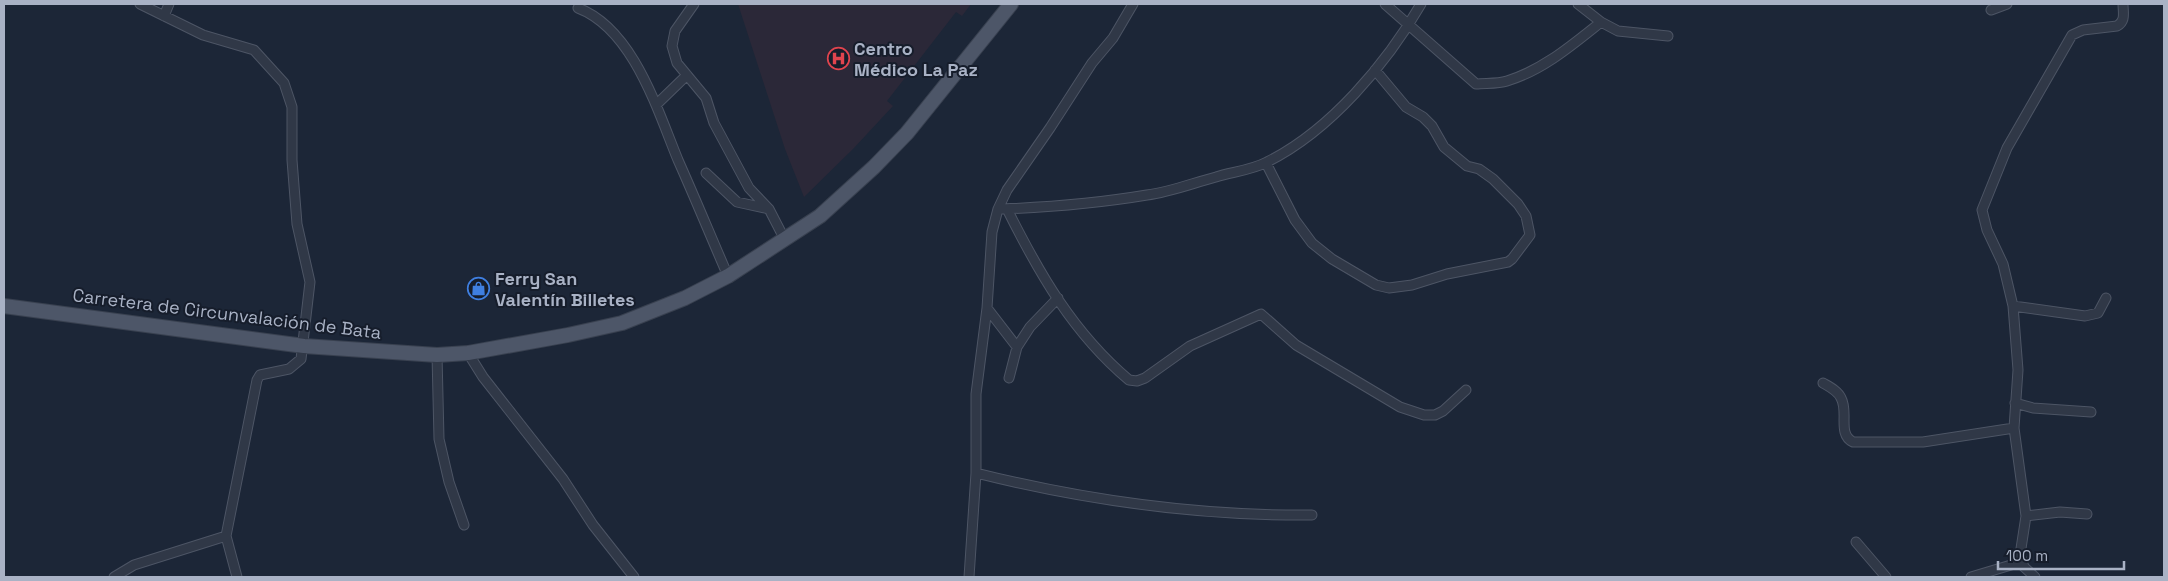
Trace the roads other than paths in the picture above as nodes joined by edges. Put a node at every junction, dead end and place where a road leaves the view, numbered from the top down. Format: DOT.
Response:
graph roads {
  1 [pos="140,4"];
  2 [pos="169,4"];
  3 [pos="694,4"];
  4 [pos="1011,4"];
  5 [pos="1133,4"];
  6 [pos="1385,4"];
  7 [pos="1421,4"];
  8 [pos="1578,4"];
  9 [pos="2007,4"];
  10 [pos="2123,4"];
  11 [pos="578,8"];
  12 [pos="1991,10"];
  13 [pos="164,16"];
  14 [pos="1601,22"];
  15 [pos="1409,24"];
  16 [pos="1668,36"];
  17 [pos="1375,70"];
  18 [pos="687,75"];
  19 [pos="657,104"];
  20 [pos="1266,163"];
  21 [pos="706,173"];
  22 [pos="769,209"];
  23 [pos="1003,209"];
  24 [pos="785,240"];
  25 [pos="728,276"];
  26 [pos="1058,298"];
  27 [pos="2106,298"];
  28 [pos="4,306"];
  29 [pos="2013,306"];
  30 [pos="987,308"];
  31 [pos="304,346"];
  32 [pos="1017,348"];
  33 [pos="468,353"];
  34 [pos="437,355"];
  35 [pos="1008,378"];
  36 [pos="1823,383"];
  37 [pos="1466,390"];
  38 [pos="2015,403"];
  39 [pos="2092,412"];
  40 [pos="2014,428"];
  41 [pos="976,473"];
  42 [pos="2087,514"];
  43 [pos="1312,515"];
  44 [pos="2026,516"];
  45 [pos="464,525"];
  46 [pos="226,536"];
  47 [pos="1856,542"];
  48 [pos="2021,562"];
  49 [pos="629,575"];
  50 [pos="114,577"];
  51 [pos="237,577"];
  52 [pos="968,577"];
  53 [pos="1886,577"];
  54 [pos="1971,577"];
  55 [pos="2035,577"];
  1 -- 13 [label="street"];
  2 -- 13 [label="street"];
  3 -- 18 [label="street"];
  4 -- 24 [label="main road, Carretera de Circunvalación de Bata"];
  5 -- 23 [label="street"];
  6 -- 15 [label="street"];
  7 -- 15 [label="street"];
  8 -- 14 [label="street"];
  9 -- 12 [label="street"];
  10 -- 29 [label="street"];
  11 -- 19 [label="street"];
  13 -- 31 [label="street"];
  14 -- 15 [label="street"];
  14 -- 16 [label="street"];
  15 -- 17 [label="street"];
  17 -- 20 [label="street"];
  17 -- 20 [label="street"];
  18 -- 19 [label="street"];
  18 -- 22 [label="street"];
  19 -- 25 [label="street"];
  20 -- 23 [label="street"];
  21 -- 22 [label="street"];
  22 -- 24 [label="street"];
  23 -- 26 [label="street"];
  23 -- 30 [label="street"];
  24 -- 25 [label="main road, Carretera de Circunvalación de Bata"];
  25 -- 33 [label="main road, Carretera de Circunvalación de Bata"];
  26 -- 32 [label="street"];
  26 -- 37 [label="street"];
  27 -- 29 [label="street"];
  28 -- 31 [label="main road, Carretera de Circunvalación de Bata"];
  29 -- 38 [label="street"];
  30 -- 32 [label="street"];
  30 -- 41 [label="street"];
  31 -- 34 [label="main road, Carretera de Circunvalación de Bata"];
  31 -- 46 [label="street"];
  32 -- 35 [label="street"];
  33 -- 34 [label="main road, Carretera de Circunvalación de Bata"];
  33 -- 49 [label="street"];
  34 -- 45 [label="street"];
  36 -- 40 [label="street"];
  38 -- 39 [label="street"];
  38 -- 40 [label="street"];
  40 -- 44 [label="street"];
  41 -- 43 [label="street"];
  41 -- 52 [label="street"];
  42 -- 44 [label="street"];
  44 -- 48 [label="street"];
  46 -- 50 [label="street"];
  46 -- 51 [label="street"];
  47 -- 53 [label="street"];
  48 -- 54 [label="street"];
  48 -- 55 [label="street"];
}
